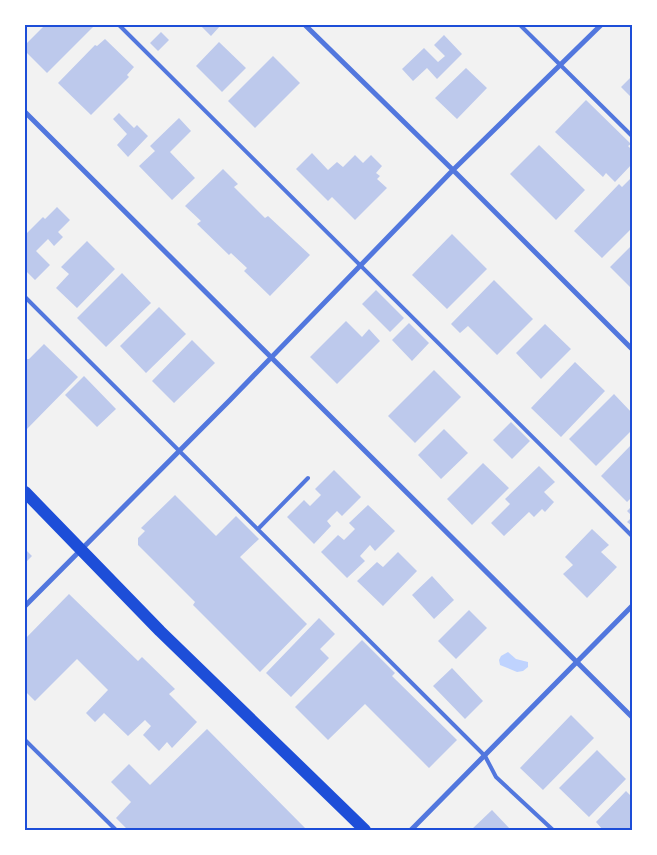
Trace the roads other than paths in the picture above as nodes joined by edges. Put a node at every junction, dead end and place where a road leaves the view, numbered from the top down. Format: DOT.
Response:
graph roads {
  1 [pos="119,25"];
  2 [pos="305,25"];
  3 [pos="520,25"];
  4 [pos="601,25"];
  5 [pos="560,65"];
  6 [pos="25,112"];
  7 [pos="632,136"];
  8 [pos="453,170"];
  9 [pos="361,265"];
  10 [pos="25,297"];
  11 [pos="632,349"];
  12 [pos="271,357"];
  13 [pos="179,451"];
  14 [pos="308,478"];
  15 [pos="25,492"];
  16 [pos="258,529"];
  17 [pos="632,536"];
  18 [pos="80,549"];
  19 [pos="25,606"];
  20 [pos="632,606"];
  21 [pos="576,661"];
  22 [pos="632,717"];
  23 [pos="25,740"];
  24 [pos="485,756"];
  25 [pos="116,830"];
  26 [pos="365,830"];
  27 [pos="411,830"];
  28 [pos="553,830"];
  1 -- 9 [label="lane"];
  2 -- 8 [label="street"];
  3 -- 5 [label="lane"];
  4 -- 5 [label="street"];
  5 -- 7 [label="lane"];
  5 -- 8 [label="street"];
  6 -- 12 [label="street"];
  8 -- 9 [label="street"];
  8 -- 11 [label="street"];
  9 -- 12 [label="street"];
  9 -- 17 [label="lane"];
  10 -- 13 [label="lane"];
  12 -- 13 [label="street"];
  12 -- 21 [label="street"];
  13 -- 16 [label="lane"];
  13 -- 18 [label="street"];
  14 -- 16 [label="lane"];
  15 -- 18 [label="main road"];
  16 -- 24 [label="lane"];
  18 -- 19 [label="street"];
  18 -- 26 [label="main road"];
  20 -- 21 [label="street"];
  21 -- 22 [label="street"];
  21 -- 24 [label="street"];
  23 -- 25 [label="lane"];
  24 -- 27 [label="street"];
  24 -- 28 [label="lane"];
}
